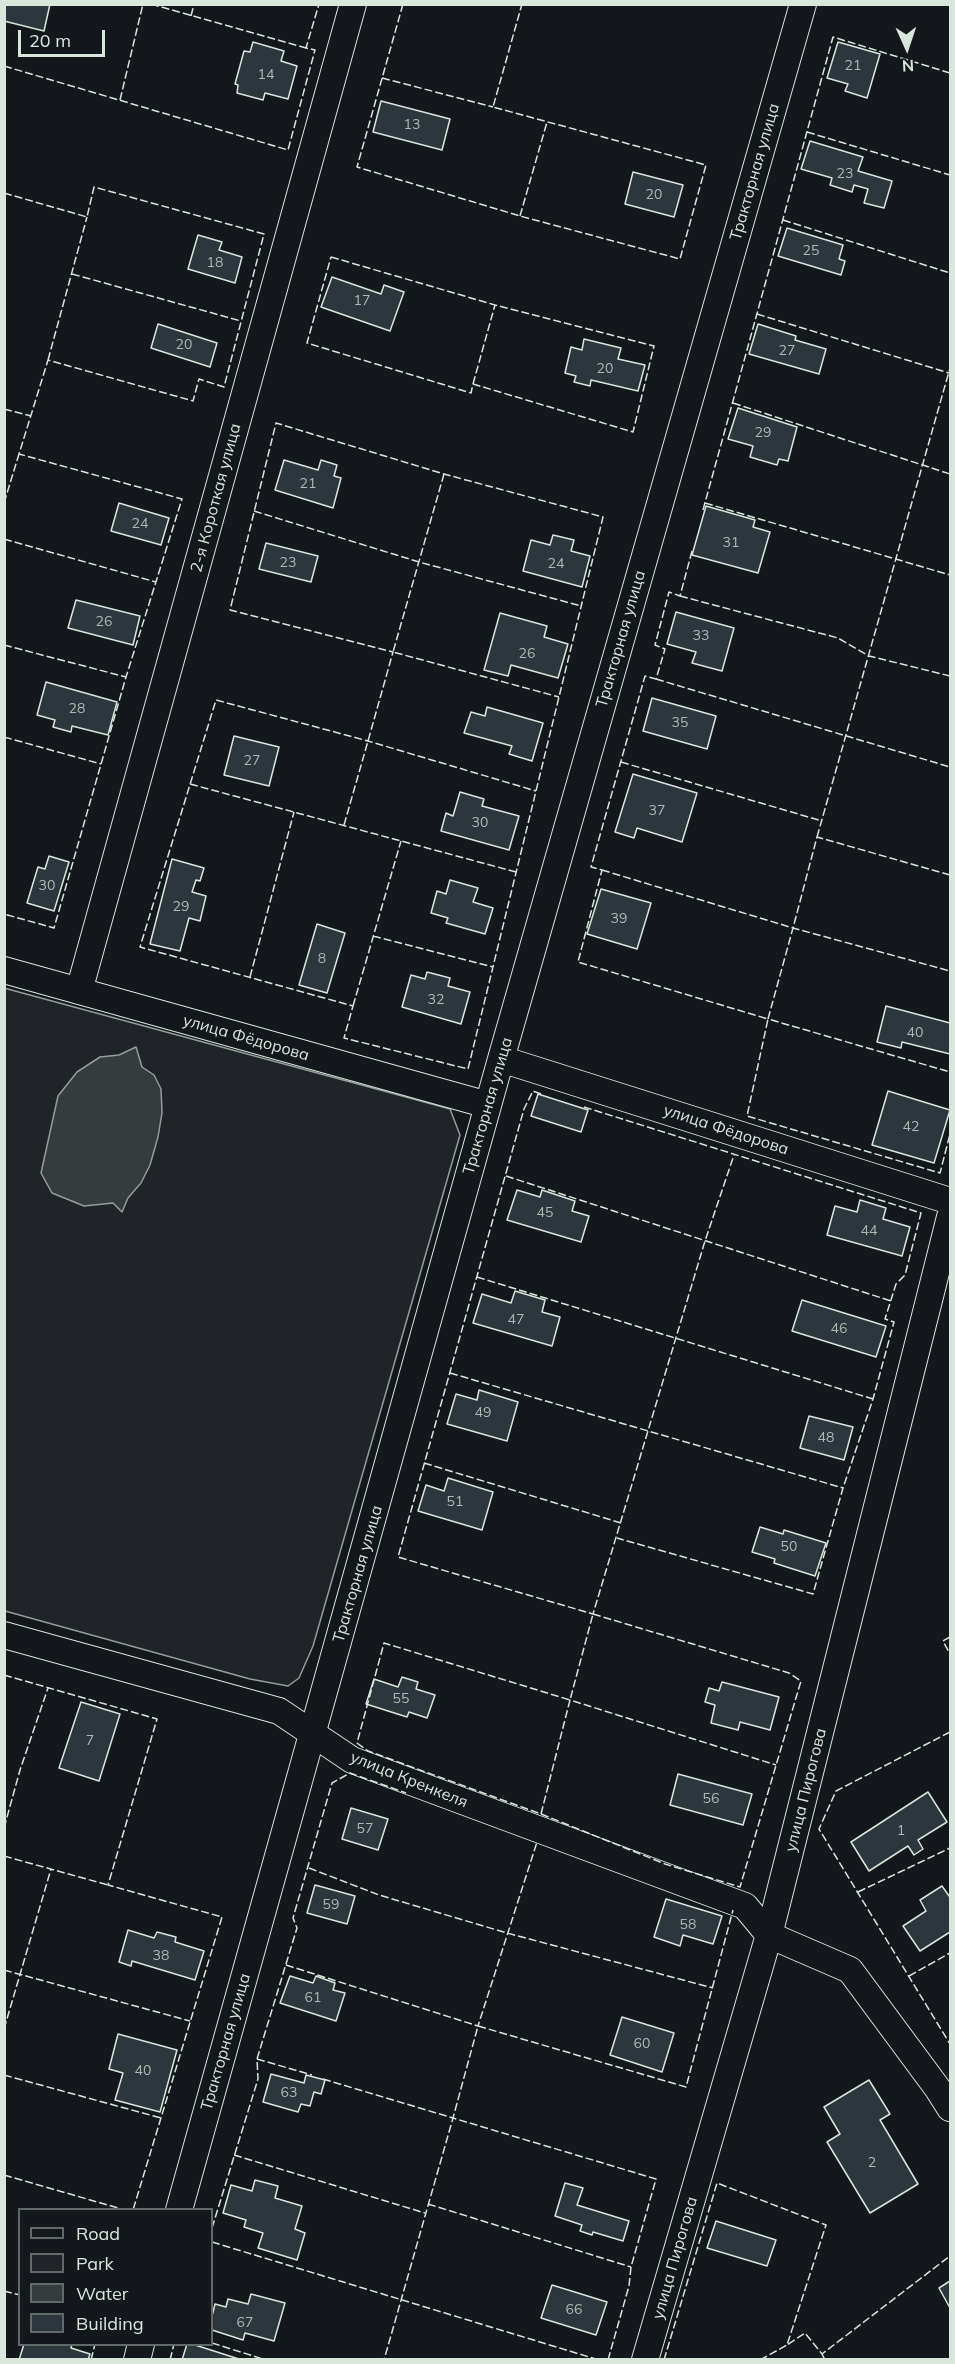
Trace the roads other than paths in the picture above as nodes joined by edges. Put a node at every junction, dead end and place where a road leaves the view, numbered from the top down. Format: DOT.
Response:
graph roads {
  1 [pos="353,4"];
  2 [pos="803,4"];
  3 [pos="4,970"];
  4 [pos="80,991"];
  5 [pos="501,1059"];
  6 [pos="488,1105"];
  7 [pos="951,1201"];
  8 [pos="951,1217"];
  9 [pos="4,1635"];
  10 [pos="314,1733"];
  11 [pos="769,1935"];
  12 [pos="951,2108"];
  13 [pos="180,2208"];
  14 [pos="645,2360"];
  1 -- 4 [label="street, 2-я Короткая улица"];
  2 -- 5 [label="street, Тракторная улица"];
  3 -- 4 [label="street, улица Фёдорова"];
  4 -- 6 [label="street, улица Фёдорова"];
  5 -- 6 [label="street, Тракторная улица"];
  5 -- 7 [label="street, улица Фёдорова"];
  6 -- 10 [label="street, Тракторная улица"];
  8 -- 11 [label="street, улица Пирогова"];
  9 -- 10 [label="street, улица Кренкеля"];
  10 -- 11 [label="street, улица Кренкеля"];
  10 -- 13 [label="street, Тракторная улица"];
  11 -- 12 [label="street"];
  11 -- 14 [label="street, улица Пирогова"];
}
